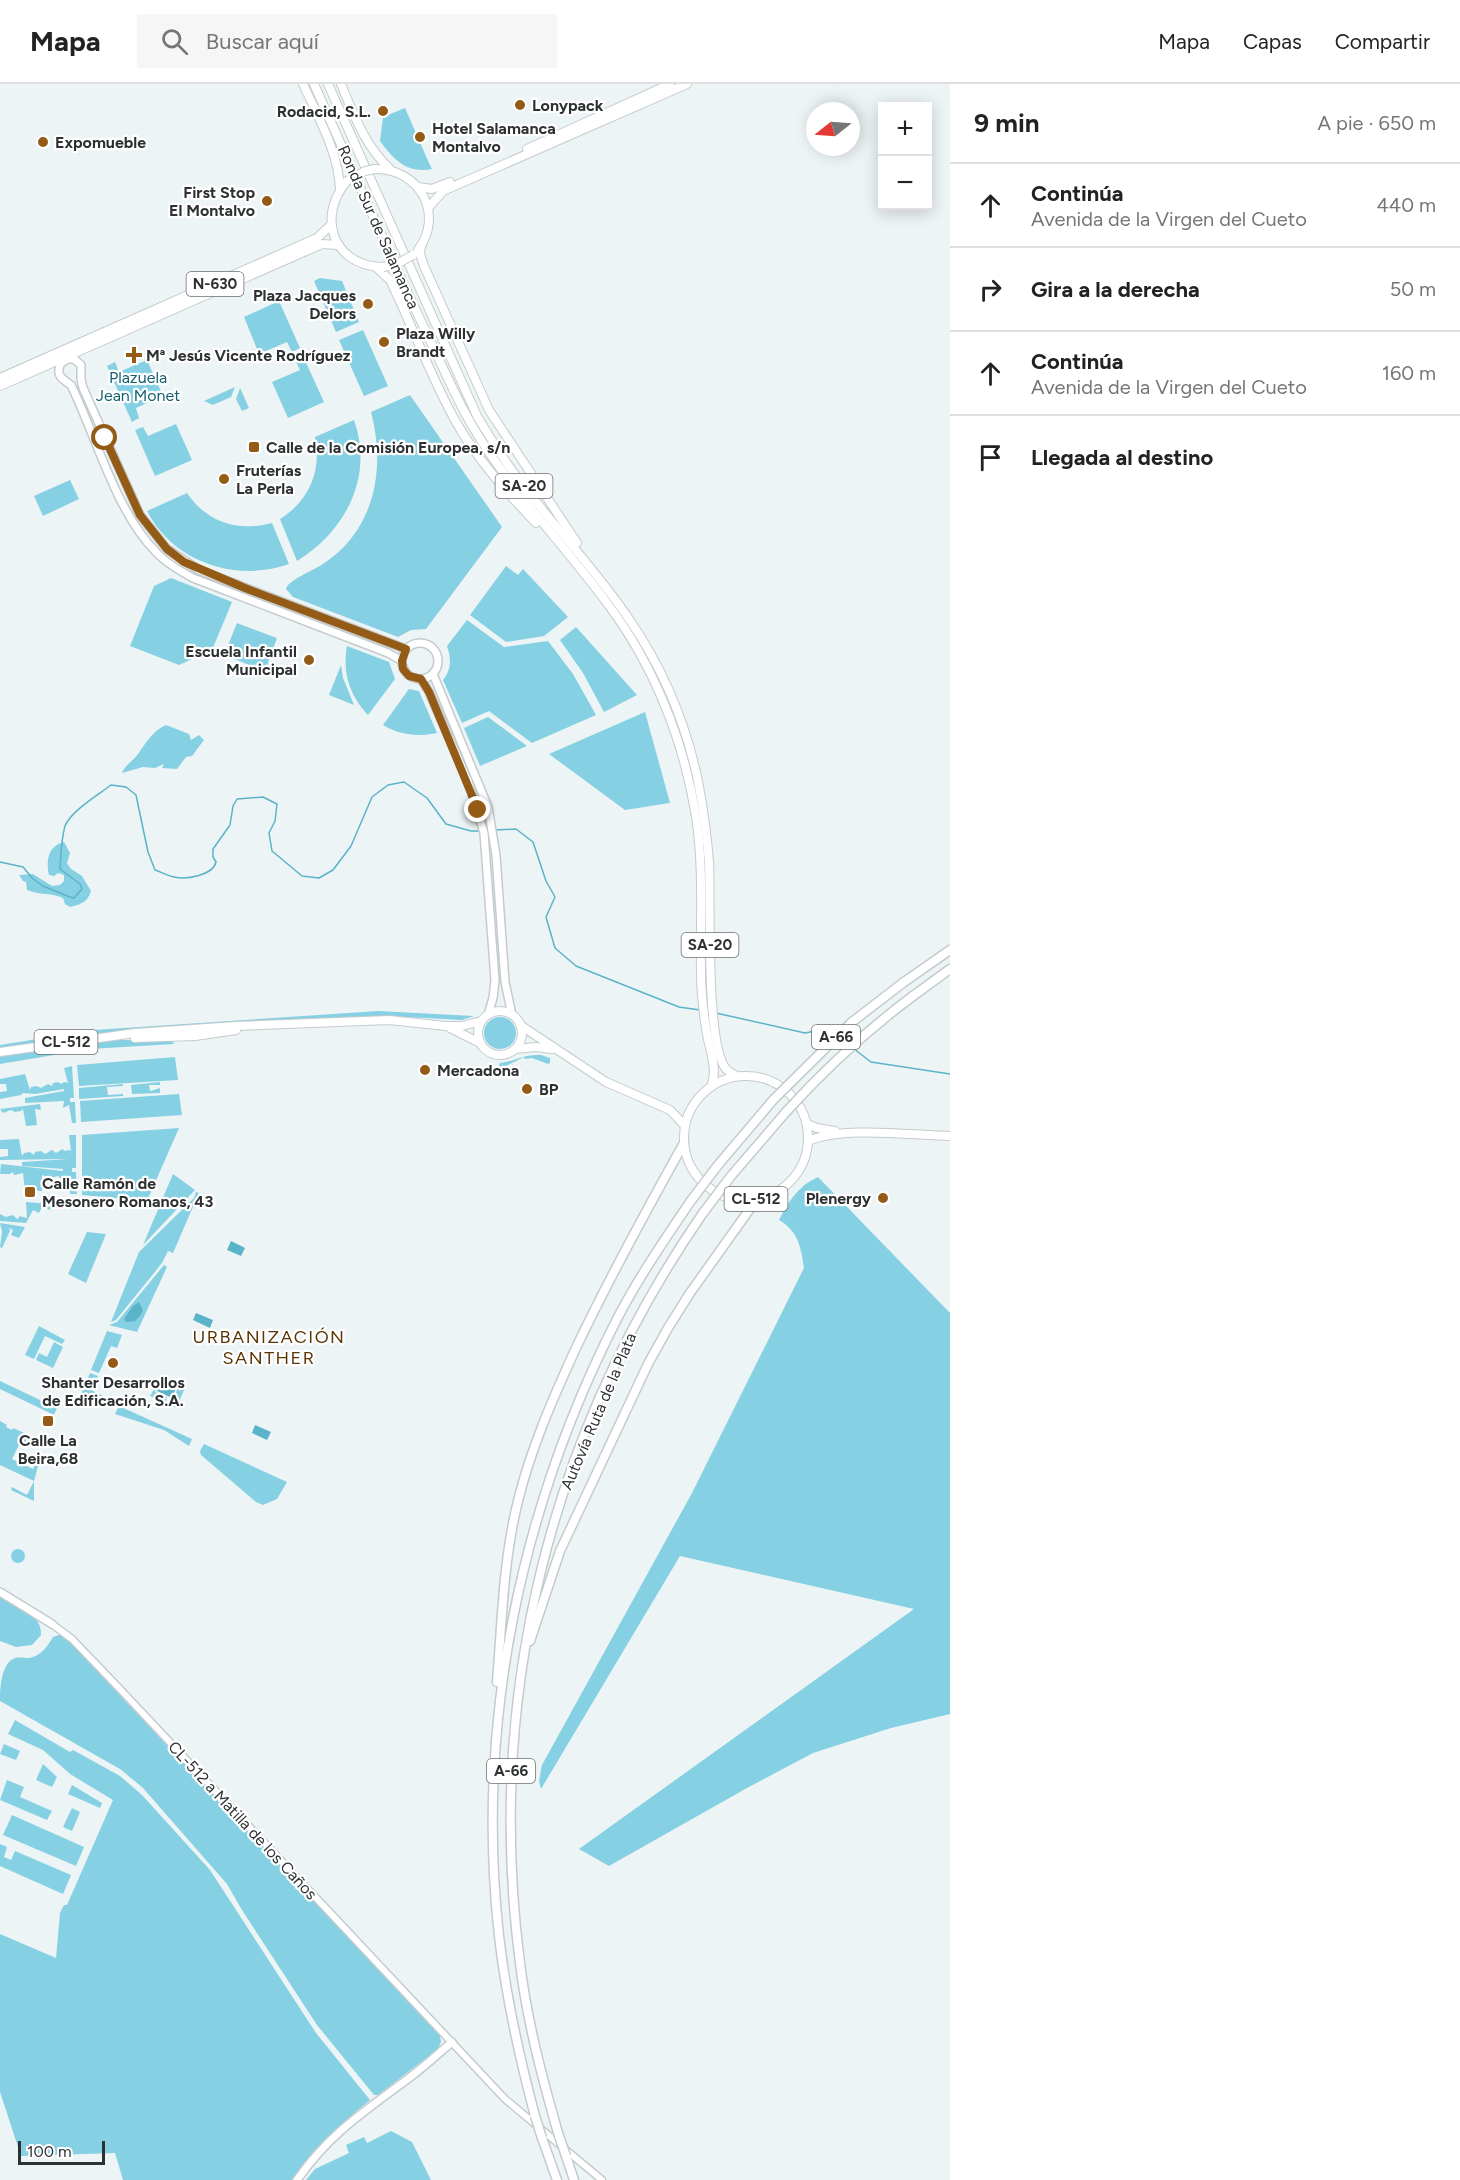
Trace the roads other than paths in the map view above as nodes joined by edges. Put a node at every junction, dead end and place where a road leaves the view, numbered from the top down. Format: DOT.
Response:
graph roads {
  1 [pos="303,84"];
  2 [pos="314,84"];
  3 [pos="328,84"];
  4 [pos="341,84"];
  5 [pos="670,84"];
  6 [pos="682,84"];
  7 [pos="687,84"];
  8 [pos="664,94"];
  9 [pos="391,170"];
  10 [pos="418,187"];
  11 [pos="340,190"];
  12 [pos="428,208"];
  13 [pos="331,225"];
  14 [pos="338,245"];
  15 [pos="421,246"];
  16 [pos="380,267"];
  17 [pos="103,334"];
  18 [pos="86,348"];
  19 [pos="64,360"];
  20 [pos="79,362"];
  21 [pos="14,372"];
  22 [pos="81,376"];
  23 [pos="0,378"];
  24 [pos="68,382"];
  25 [pos="0,386"];
  26 [pos="576,563"];
  27 [pos="597,574"];
  28 [pos="406,649"];
  29 [pos="402,661"];
  30 [pos="433,674"];
  31 [pos="421,679"];
  32 [pos="950,950"];
  33 [pos="950,969"];
  34 [pos="488,1015"];
  35 [pos="512,1015"];
  36 [pos="481,1021"];
  37 [pos="520,1025"];
  38 [pos="446,1026"];
  39 [pos="250,1027"];
  40 [pos="219,1028"];
  41 [pos="146,1032"];
  42 [pos="118,1036"];
  43 [pos="180,1037"];
  44 [pos="480,1043"];
  45 [pos="515,1049"];
  46 [pos="555,1049"];
  47 [pos="0,1054"];
  48 [pos="737,1076"];
  49 [pos="711,1087"];
  50 [pos="691,1108"];
  51 [pos="670,1110"];
  52 [pos="807,1124"];
  53 [pos="685,1126"];
  54 [pos="849,1133"];
  55 [pos="950,1136"];
  56 [pos="808,1141"];
  57 [pos="684,1143"];
  58 [pos="757,1199"];
  59 [pos="0,1592"];
  60 [pos="52,1624"];
  61 [pos="493,1797"];
  62 [pos="510,1842"];
  63 [pos="452,2042"];
  64 [pos="297,2180"];
  65 [pos="556,2180"];
  66 [pos="574,2180"];
  67 [pos="602,2180"];
  1 -- 11 [label="main road"];
  2 -- 26 [label="main road, Ronda Sur de Salamanca / SA-20"];
  3 -- 27 [label="main road, Ronda Sur de Salamanca / SA-20"];
  4 -- 9 [label="main road"];
  5 -- 10 [label="main road"];
  6 -- 8 [label="main road"];
  7 -- 8 [label="main road"];
  8 -- 12 [label="main road"];
  9 -- 10 [label="main road"];
  9 -- 11 [label="main road, bridge"];
  10 -- 12 [label="main road"];
  11 -- 13 [label="main road"];
  12 -- 15 [label="main road"];
  13 -- 14 [label="main road"];
  13 -- 17 [label="main road, N-630"];
  14 -- 16 [label="main road"];
  14 -- 18 [label="main road, N-630"];
  15 -- 16 [label="main road, bridge"];
  15 -- 27 [label="main road"];
  16 -- 26 [label="main road"];
  17 -- 19 [label="main road"];
  17 -- 21 [label="main road, N-630"];
  18 -- 19 [label="main road, N-630"];
  18 -- 20 [label="main road"];
  19 -- 20 [label="main road"];
  19 -- 21 [label="main road"];
  19 -- 24 [label="main road"];
  19 -- 25 [label="main road, N-630"];
  20 -- 22 [label="main road"];
  21 -- 23 [label="main road, N-630"];
  22 -- 24 [label="main road"];
  22 -- 28 [label="main road"];
  24 -- 29 [label="main road"];
  26 -- 49 [label="main road, Ronda Sur de Salamanca / SA-20"];
  27 -- 48 [label="main road, Ronda Sur de Salamanca / SA-20"];
  28 -- 29 [label="main road"];
  28 -- 30 [label="main road"];
  29 -- 31 [label="main road"];
  30 -- 31 [label="main road"];
  30 -- 35 [label="main road"];
  31 -- 34 [label="main road"];
  32 -- 61 [label="highway, Autovía Ruta de la Plata / A-66, bridge"];
  33 -- 62 [label="highway, Autovía Ruta de la Plata / A-66, bridge"];
  34 -- 35 [label="main road"];
  34 -- 36 [label="main road"];
  35 -- 37 [label="main road, CL-512"];
  36 -- 38 [label="main road, CL-512"];
  36 -- 44 [label="main road"];
  37 -- 45 [label="main road"];
  37 -- 46 [label="main road, CL-512"];
  38 -- 39 [label="main road, CL-512"];
  38 -- 44 [label="main road, CL-512"];
  39 -- 40 [label="main road, CL-512"];
  39 -- 43 [label="main road, CL-512"];
  40 -- 41 [label="main road, CL-512"];
  40 -- 43 [label="main road"];
  41 -- 42 [label="main road, CL-512"];
  41 -- 43 [label="main road"];
  42 -- 43 [label="main road, CL-512"];
  42 -- 47 [label="main road, CL-512"];
  44 -- 45 [label="main road, CL-512"];
  45 -- 46 [label="main road, CL-512"];
  46 -- 51 [label="main road, CL-512"];
  48 -- 49 [label="main road, CL-512"];
  48 -- 52 [label="main road, CL-512"];
  49 -- 50 [label="main road, CL-512"];
  50 -- 51 [label="main road, CL-512"];
  50 -- 53 [label="main road, CL-512"];
  51 -- 53 [label="main road, CL-512"];
  52 -- 54 [label="main road"];
  52 -- 56 [label="main road, CL-512"];
  53 -- 57 [label="main road, CL-512"];
  54 -- 55 [label="main road"];
  54 -- 56 [label="main road"];
  56 -- 58 [label="main road, CL-512"];
  57 -- 58 [label="main road, CL-512"];
  57 -- 61 [label="highway"];
  58 -- 62 [label="highway"];
  59 -- 60 [label="main road"];
  60 -- 63 [label="street, CL-512 a Matilla de los Caños"];
  61 -- 65 [label="highway, Autovía Ruta de la Plata / A-66, bridge"];
  62 -- 66 [label="highway, Autovía Ruta de la Plata / A-66, bridge"];
  63 -- 64 [label="main road"];
  63 -- 67 [label="street, CL-512 a Matilla de los Caños"];
}
